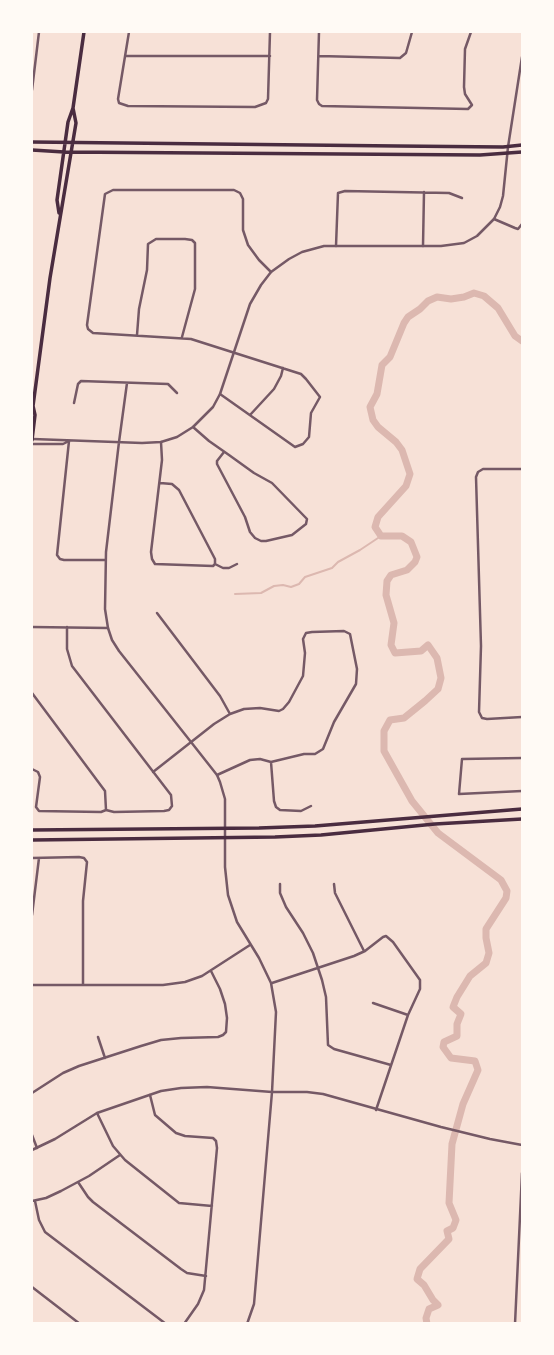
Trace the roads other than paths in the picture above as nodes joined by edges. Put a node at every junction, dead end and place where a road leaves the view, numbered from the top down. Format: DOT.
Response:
graph roads {
  1 [pos="39,32"];
  2 [pos="84,32"];
  3 [pos="129,32"];
  4 [pos="270,32"];
  5 [pos="319,32"];
  6 [pos="412,32"];
  7 [pos="471,32"];
  8 [pos="34,55"];
  9 [pos="126,55"];
  10 [pos="270,56"];
  11 [pos="319,56"];
  12 [pos="523,57"];
  13 [pos="32,90"];
  14 [pos="73,108"];
  15 [pos="32,142"];
  16 [pos="65,143"];
  17 [pos="73,143"];
  18 [pos="523,145"];
  19 [pos="508,147"];
  20 [pos="32,150"];
  21 [pos="64,152"];
  22 [pos="72,152"];
  23 [pos="523,152"];
  24 [pos="508,154"];
  25 [pos="424,192"];
  26 [pos="462,198"];
  27 [pos="60,215"];
  28 [pos="494,219"];
  29 [pos="523,224"];
  30 [pos="336,246"];
  31 [pos="423,246"];
  32 [pos="271,272"];
  33 [pos="137,335"];
  34 [pos="182,339"];
  35 [pos="234,353"];
  36 [pos="283,368"];
  37 [pos="127,383"];
  38 [pos="177,393"];
  39 [pos="220,394"];
  40 [pos="74,403"];
  41 [pos="32,407"];
  42 [pos="250,415"];
  43 [pos="193,427"];
  44 [pos="32,440"];
  45 [pos="69,441"];
  46 [pos="120,442"];
  47 [pos="161,442"];
  48 [pos="224,452"];
  49 [pos="523,469"];
  50 [pos="160,483"];
  51 [pos="105,560"];
  52 [pos="215,564"];
  53 [pos="237,564"];
  54 [pos="157,612"];
  55 [pos="32,627"];
  56 [pos="67,628"];
  57 [pos="108,628"];
  58 [pos="32,692"];
  59 [pos="230,714"];
  60 [pos="523,717"];
  61 [pos="191,742"];
  62 [pos="523,758"];
  63 [pos="271,762"];
  64 [pos="32,769"];
  65 [pos="153,772"];
  66 [pos="217,775"];
  67 [pos="523,791"];
  68 [pos="311,806"];
  69 [pos="523,809"];
  70 [pos="106,810"];
  71 [pos="523,819"];
  72 [pos="225,828"];
  73 [pos="32,830"];
  74 [pos="226,838"];
  75 [pos="32,840"];
  76 [pos="32,858"];
  77 [pos="39,858"];
  78 [pos="280,884"];
  79 [pos="334,884"];
  80 [pos="32,915"];
  81 [pos="250,945"];
  82 [pos="365,951"];
  83 [pos="318,968"];
  84 [pos="211,971"];
  85 [pos="271,983"];
  86 [pos="32,985"];
  87 [pos="83,985"];
  88 [pos="373,1003"];
  89 [pos="408,1015"];
  90 [pos="99,1037"];
  91 [pos="105,1058"];
  92 [pos="391,1065"];
  93 [pos="272,1092"];
  94 [pos="32,1093"];
  95 [pos="150,1095"];
  96 [pos="376,1110"];
  97 [pos="97,1113"];
  98 [pos="32,1135"];
  99 [pos="523,1145"];
  100 [pos="37,1149"];
  101 [pos="32,1150"];
  102 [pos="120,1155"];
  103 [pos="523,1173"];
  104 [pos="78,1182"];
  105 [pos="522,1197"];
  106 [pos="33,1201"];
  107 [pos="212,1206"];
  108 [pos="521,1246"];
  109 [pos="206,1276"];
  110 [pos="32,1287"];
  111 [pos="80,1324"];
  112 [pos="166,1324"];
  113 [pos="184,1324"];
  114 [pos="247,1324"];
  115 [pos="515,1324"];
  1 -- 8 [label="street"];
  2 -- 14 [label="main road"];
  3 -- 9 [label="street"];
  4 -- 10 [label="street"];
  5 -- 11 [label="street"];
  6 -- 11 [label="street"];
  7 -- 11 [label="street"];
  8 -- 13 [label="street"];
  9 -- 10 [label="street"];
  9 -- 10 [label="street"];
  12 -- 19 [label="street"];
  14 -- 16 [label="main road"];
  14 -- 17 [label="main road"];
  15 -- 16 [label="main road"];
  16 -- 17 [label="main road"];
  16 -- 21 [label="main road"];
  17 -- 19 [label="main road"];
  17 -- 22 [label="main road"];
  18 -- 19 [label="main road"];
  19 -- 24 [label="street"];
  20 -- 21 [label="main road"];
  21 -- 22 [label="main road"];
  21 -- 27 [label="main road"];
  22 -- 24 [label="main road"];
  22 -- 27 [label="main road"];
  23 -- 24 [label="main road"];
  24 -- 28 [label="street"];
  25 -- 26 [label="street"];
  25 -- 30 [label="street"];
  25 -- 31 [label="street"];
  27 -- 41 [label="main road"];
  28 -- 29 [label="street"];
  28 -- 31 [label="street"];
  30 -- 31 [label="street"];
  30 -- 32 [label="street"];
  32 -- 33 [label="street"];
  32 -- 35 [label="street"];
  33 -- 34 [label="street"];
  33 -- 34 [label="street"];
  34 -- 35 [label="street"];
  35 -- 36 [label="street"];
  35 -- 39 [label="street"];
  36 -- 42 [label="street"];
  36 -- 42 [label="street"];
  37 -- 38 [label="street"];
  37 -- 40 [label="street"];
  37 -- 46 [label="street"];
  39 -- 42 [label="street"];
  39 -- 43 [label="street"];
  41 -- 44 [label="main road"];
  43 -- 47 [label="street"];
  43 -- 48 [label="street"];
  44 -- 45 [label="street"];
  45 -- 46 [label="street"];
  45 -- 51 [label="street"];
  46 -- 47 [label="street"];
  46 -- 51 [label="street"];
  47 -- 50 [label="street"];
  48 -- 48 [label="street"];
  49 -- 60 [label="street"];
  50 -- 52 [label="street"];
  50 -- 52 [label="street"];
  51 -- 57 [label="street"];
  52 -- 53 [label="street"];
  54 -- 59 [label="street"];
  55 -- 56 [label="street"];
  56 -- 57 [label="street"];
  56 -- 65 [label="street"];
  57 -- 61 [label="street"];
  58 -- 70 [label="street"];
  59 -- 61 [label="street"];
  59 -- 63 [label="street"];
  61 -- 65 [label="street"];
  61 -- 66 [label="street"];
  62 -- 67 [label="street"];
  63 -- 66 [label="street"];
  63 -- 68 [label="street"];
  64 -- 70 [label="street"];
  65 -- 70 [label="street"];
  66 -- 72 [label="street"];
  69 -- 72 [label="main road"];
  71 -- 74 [label="main road"];
  72 -- 73 [label="main road"];
  72 -- 74 [label="street"];
  74 -- 75 [label="main road"];
  74 -- 81 [label="street"];
  76 -- 77 [label="street"];
  77 -- 80 [label="street"];
  77 -- 87 [label="street"];
  78 -- 83 [label="street"];
  79 -- 82 [label="street"];
  81 -- 84 [label="street"];
  81 -- 85 [label="street"];
  82 -- 83 [label="street"];
  82 -- 89 [label="street"];
  83 -- 85 [label="street"];
  83 -- 92 [label="street"];
  84 -- 87 [label="street"];
  84 -- 91 [label="street"];
  85 -- 93 [label="street"];
  86 -- 87 [label="street"];
  88 -- 89 [label="street"];
  89 -- 92 [label="street"];
  90 -- 91 [label="street"];
  91 -- 94 [label="street"];
  92 -- 96 [label="street"];
  93 -- 95 [label="street"];
  93 -- 96 [label="street"];
  93 -- 114 [label="street"];
  95 -- 97 [label="street"];
  95 -- 107 [label="street"];
  96 -- 99 [label="street"];
  97 -- 100 [label="street"];
  97 -- 102 [label="street"];
  98 -- 100 [label="street"];
  100 -- 101 [label="street"];
  102 -- 104 [label="street"];
  102 -- 107 [label="street"];
  103 -- 105 [label="street"];
  104 -- 106 [label="street"];
  104 -- 109 [label="street"];
  105 -- 108 [label="street"];
  106 -- 112 [label="street"];
  107 -- 109 [label="street"];
  108 -- 115 [label="street"];
  109 -- 113 [label="street"];
  110 -- 111 [label="street"];
}
